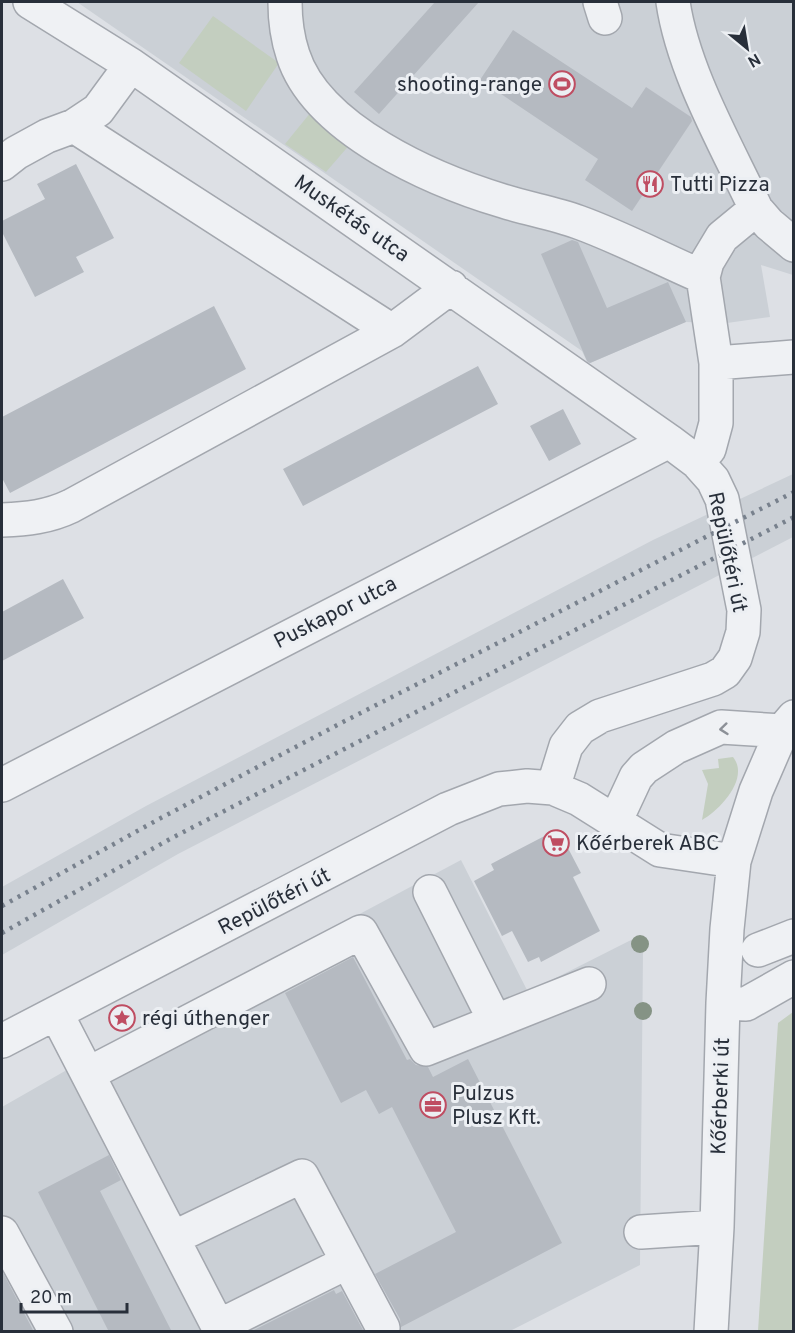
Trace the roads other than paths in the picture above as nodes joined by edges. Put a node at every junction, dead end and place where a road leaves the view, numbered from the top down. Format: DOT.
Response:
graph roads {
  1 [pos="30,2"];
  2 [pos="285,2"];
  3 [pos="673,2"];
  4 [pos="131,65"];
  5 [pos="74,126"];
  6 [pos="2,164"];
  7 [pos="756,208"];
  8 [pos="794,245"];
  9 [pos="703,277"];
  10 [pos="451,287"];
  11 [pos="392,331"];
  12 [pos="794,357"];
  13 [pos="716,363"];
  14 [pos="669,441"];
  15 [pos="697,462"];
  16 [pos="2,520"];
  17 [pos="788,724"];
  18 [pos="2,785"];
  19 [pos="554,788"];
  20 [pos="615,822"];
  21 [pos="734,861"];
  22 [pos="430,892"];
  23 [pos="794,936"];
  24 [pos="758,950"];
  25 [pos="794,977"];
  26 [pos="589,984"];
  27 [pos="723,1003"];
  28 [pos="56,1013"];
  29 [pos="495,1021"];
  30 [pos="2,1041"];
  31 [pos="88,1074"];
  32 [pos="717,1227"];
  33 [pos="641,1232"];
  34 [pos="2,1233"];
  35 [pos="173,1238"];
  36 [pos="348,1262"];
  37 [pos="383,1328"];
  38 [pos="220,1329"];
  39 [pos="56,1332"];
  40 [pos="711,1332"];
  1 -- 4 [label="street, Muskétás utca"];
  2 -- 9 [label="street"];
  3 -- 7 [label="street"];
  4 -- 5 [label="street"];
  4 -- 10 [label="street, Muskétás utca"];
  5 -- 6 [label="street"];
  5 -- 11 [label="street"];
  7 -- 8 [label="street"];
  7 -- 9 [label="street"];
  9 -- 13 [label="street"];
  10 -- 11 [label="street"];
  10 -- 14 [label="street, Muskétás utca"];
  11 -- 16 [label="street"];
  12 -- 13 [label="street"];
  13 -- 15 [label="street"];
  14 -- 15 [label="street, Repülőtéri út"];
  14 -- 18 [label="street, Puskapor utca"];
  15 -- 19 [label="street, Repülőtéri út"];
  17 -- 20 [label="street, one-way"];
  17 -- 21 [label="street"];
  19 -- 20 [label="street, Repülőtéri út"];
  19 -- 28 [label="street, Repülőtéri út"];
  20 -- 21 [label="street, Repülőtéri út"];
  21 -- 27 [label="street, Kőérberki út"];
  22 -- 29 [label="street"];
  23 -- 24 [label="street"];
  25 -- 27 [label="street"];
  26 -- 29 [label="street"];
  27 -- 32 [label="street, Kőérberki út"];
  28 -- 30 [label="street, Repülőtéri út"];
  28 -- 31 [label="street"];
  29 -- 31 [label="street"];
  31 -- 35 [label="street"];
  32 -- 33 [label="street"];
  32 -- 40 [label="street, Kőérberki út"];
  34 -- 39 [label="street"];
  35 -- 36 [label="street"];
  35 -- 38 [label="street"];
  36 -- 37 [label="street"];
  36 -- 38 [label="street"];
}
